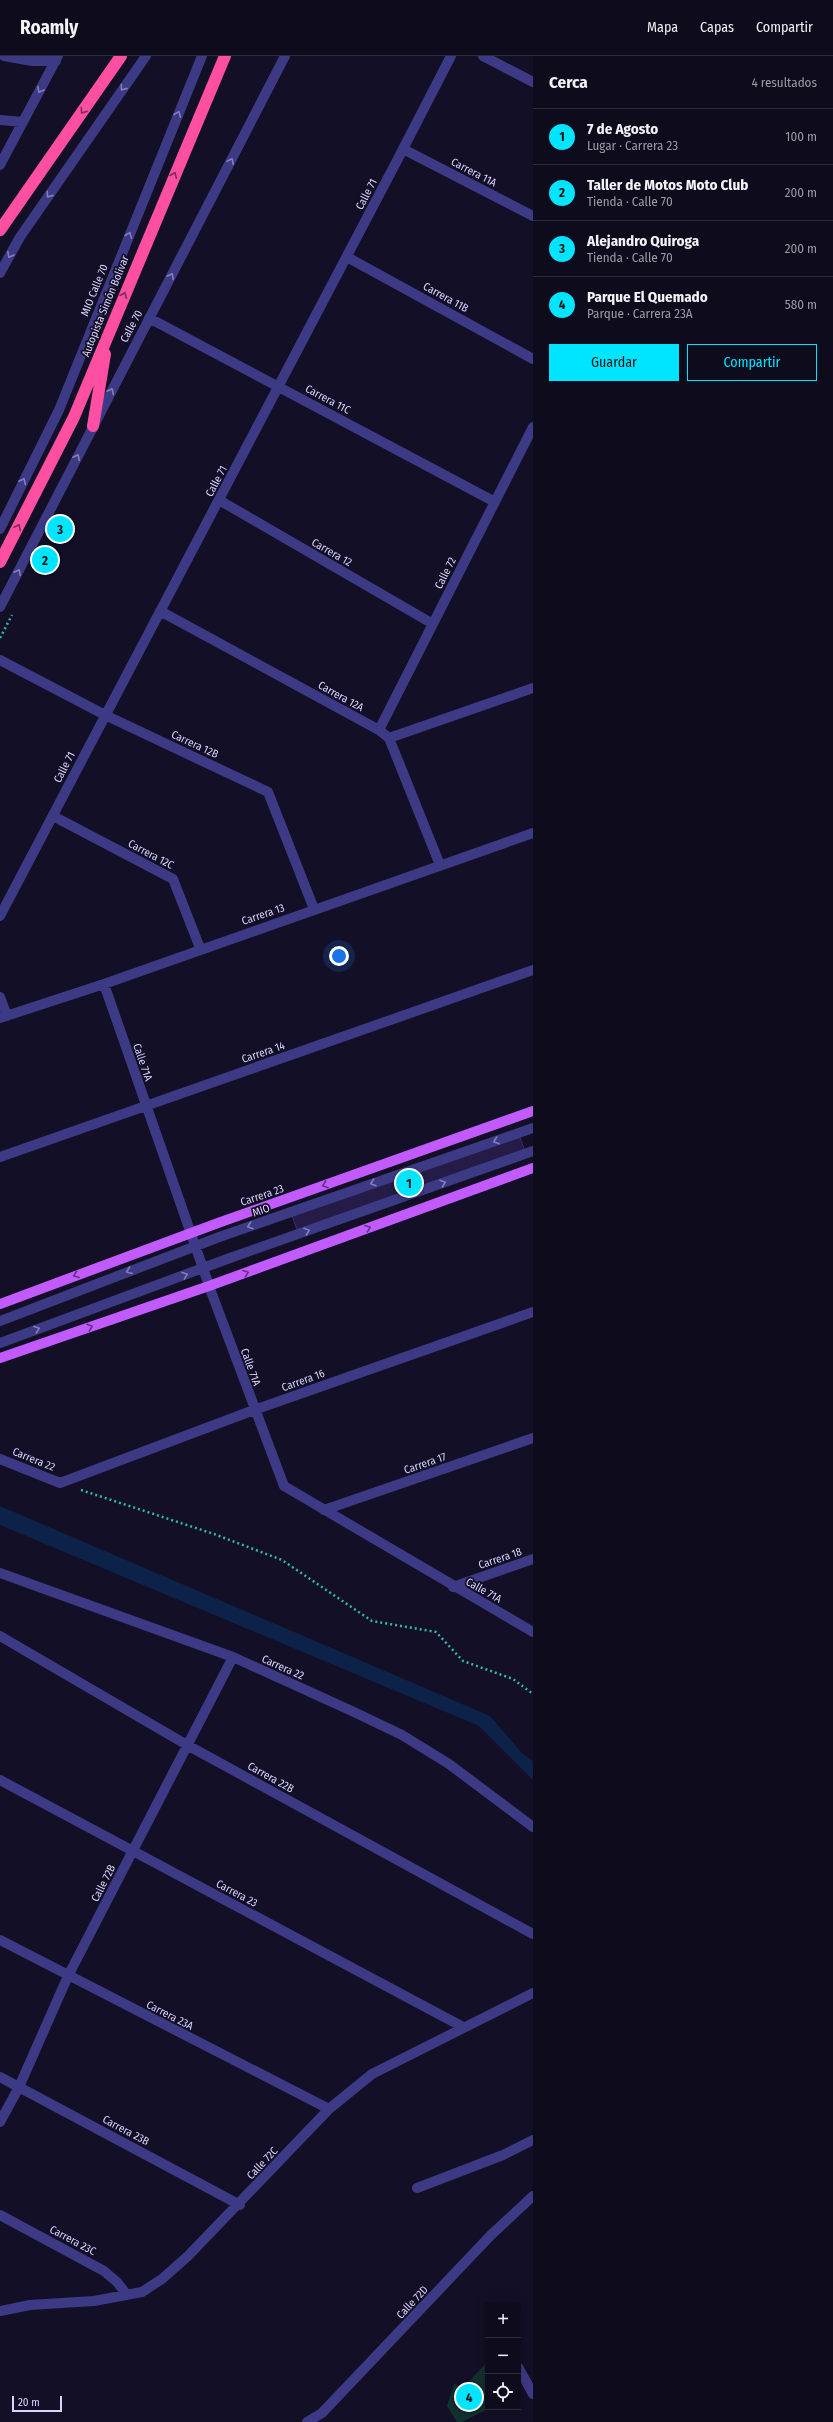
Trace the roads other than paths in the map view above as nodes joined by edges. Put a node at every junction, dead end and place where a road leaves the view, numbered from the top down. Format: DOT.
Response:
graph roads {
  1 [pos="4,56"];
  2 [pos="121,56"];
  3 [pos="146,56"];
  4 [pos="202,56"];
  5 [pos="225,56"];
  6 [pos="285,56"];
  7 [pos="451,56"];
  8 [pos="483,56"];
  9 [pos="57,58"];
  10 [pos="533,82"];
  11 [pos="0,120"];
  12 [pos="23,122"];
  13 [pos="403,149"];
  14 [pos="0,165"];
  15 [pos="533,216"];
  16 [pos="0,230"];
  17 [pos="347,258"];
  18 [pos="0,273"];
  19 [pos="149,318"];
  20 [pos="109,331"];
  21 [pos="533,359"];
  22 [pos="280,388"];
  23 [pos="93,426"];
  24 [pos="533,428"];
  25 [pos="219,500"];
  26 [pos="495,502"];
  27 [pos="0,529"];
  28 [pos="0,562"];
  29 [pos="0,607"];
  30 [pos="160,611"];
  31 [pos="433,624"];
  32 [pos="0,660"];
  33 [pos="533,688"];
  34 [pos="105,714"];
  35 [pos="379,730"];
  36 [pos="389,738"];
  37 [pos="53,816"];
  38 [pos="533,833"];
  39 [pos="440,865"];
  40 [pos="314,909"];
  41 [pos="0,916"];
  42 [pos="200,948"];
  43 [pos="533,970"];
  44 [pos="104,984"];
  45 [pos="0,997"];
  46 [pos="4,1017"];
  47 [pos="146,1106"];
  48 [pos="533,1111"];
  49 [pos="533,1128"];
  50 [pos="533,1152"];
  51 [pos="0,1157"];
  52 [pos="533,1168"];
  53 [pos="191,1233"];
  54 [pos="195,1246"];
  55 [pos="203,1268"];
  56 [pos="209,1286"];
  57 [pos="0,1304"];
  58 [pos="533,1312"];
  59 [pos="0,1321"];
  60 [pos="0,1343"];
  61 [pos="0,1358"];
  62 [pos="254,1410"];
  63 [pos="533,1438"];
  64 [pos="0,1459"];
  65 [pos="60,1483"];
  66 [pos="324,1510"];
  67 [pos="533,1559"];
  68 [pos="0,1573"];
  69 [pos="453,1587"];
  70 [pos="533,1632"];
  71 [pos="0,1636"];
  72 [pos="232,1657"];
  73 [pos="187,1745"];
  74 [pos="0,1780"];
  75 [pos="533,1827"];
  76 [pos="132,1851"];
  77 [pos="533,1934"];
  78 [pos="0,1940"];
  79 [pos="68,1976"];
  80 [pos="533,1993"];
  81 [pos="463,2027"];
  82 [pos="0,2077"];
  83 [pos="19,2087"];
  84 [pos="329,2110"];
  85 [pos="0,2122"];
  86 [pos="533,2140"];
  87 [pos="417,2188"];
  88 [pos="533,2196"];
  89 [pos="240,2205"];
  90 [pos="0,2215"];
  91 [pos="127,2295"];
  92 [pos="0,2311"];
  93 [pos="521,2372"];
  94 [pos="533,2394"];
  95 [pos="322,2418"];
  96 [pos="307,2422"];
  1 -- 9 [label="street"];
  2 -- 16 [label="highway, one-way"];
  3 -- 18 [label="street, one-way"];
  27 -- 4 [label="street, MIO Calle 70, one-way"];
  20 -- 5 [label="highway, Autopista Simón Bolívar, one-way"];
  19 -- 6 [label="street, Calle 70, one-way"];
  7 -- 13 [label="street, Calle 71"];
  8 -- 10 [label="street"];
  9 -- 12 [label="street, one-way"];
  11 -- 12 [label="street"];
  12 -- 14 [label="street"];
  13 -- 15 [label="street, Carrera 11A"];
  13 -- 17 [label="street, Calle 71"];
  17 -- 21 [label="street, Carrera 11B"];
  17 -- 22 [label="street, Calle 71"];
  19 -- 22 [label="street, Carrera 11C"];
  23 -- 19 [label="street, Calle 70, one-way"];
  20 -- 23 [label="highway"];
  28 -- 20 [label="highway, Autopista Simón Bolívar, one-way"];
  22 -- 25 [label="street, Calle 71"];
  22 -- 26 [label="street, Carrera 11C"];
  29 -- 23 [label="street, Calle 70, one-way"];
  24 -- 26 [label="street, Calle 72"];
  25 -- 30 [label="street, Calle 71"];
  25 -- 31 [label="street, Carrera 12"];
  26 -- 31 [label="street, Calle 72"];
  30 -- 34 [label="street, Calle 71"];
  30 -- 35 [label="street, Carrera 12A"];
  31 -- 35 [label="street, Calle 72"];
  32 -- 34 [label="street, Carrera 12B"];
  33 -- 36 [label="street"];
  34 -- 37 [label="street, Calle 71"];
  34 -- 40 [label="street, Carrera 12B"];
  35 -- 36 [label="street, Carrera 12A"];
  36 -- 39 [label="street, Carrera 12A"];
  37 -- 41 [label="street, Calle 71"];
  37 -- 42 [label="street, Carrera 12C"];
  38 -- 39 [label="street, Carrera 13"];
  39 -- 40 [label="street, Carrera 13"];
  40 -- 42 [label="street, Carrera 13"];
  42 -- 44 [label="street, Carrera 13"];
  43 -- 47 [label="street, Carrera 14"];
  44 -- 46 [label="street, Carrera 13"];
  44 -- 47 [label="street, Calle 71A"];
  45 -- 46 [label="street"];
  47 -- 51 [label="street, Carrera 14"];
  47 -- 53 [label="street, Calle 71A"];
  48 -- 53 [label="main road, Carrera 23, one-way"];
  49 -- 54 [label="street, MIO, one-way"];
  55 -- 50 [label="street, one-way"];
  56 -- 52 [label="main road, one-way"];
  53 -- 54 [label="street, Calle 71A"];
  53 -- 57 [label="main road, Carrera 23, one-way"];
  54 -- 55 [label="street, Calle 71A"];
  54 -- 59 [label="street, MIO, one-way"];
  55 -- 56 [label="street, Calle 71A"];
  60 -- 55 [label="street, one-way"];
  61 -- 56 [label="main road, one-way"];
  56 -- 62 [label="street, Calle 71A"];
  58 -- 62 [label="street, Carrera 16"];
  62 -- 65 [label="street, Carrera 16"];
  62 -- 66 [label="street, Calle 71A"];
  63 -- 66 [label="street, Carrera 17"];
  64 -- 65 [label="street, Carrera 22"];
  66 -- 69 [label="street, Calle 71A"];
  67 -- 69 [label="street, Carrera 18"];
  68 -- 72 [label="street, Carrera 22"];
  69 -- 70 [label="street, Calle 71A"];
  71 -- 73 [label="street, Carrera 22B"];
  72 -- 73 [label="street, Calle 72B"];
  72 -- 75 [label="street, Carrera 22"];
  73 -- 76 [label="street, Calle 72B"];
  73 -- 77 [label="street, Carrera 22B"];
  74 -- 76 [label="street, Carrera 23"];
  76 -- 79 [label="street, Calle 72B"];
  76 -- 81 [label="street, Carrera 23"];
  78 -- 79 [label="street, Carrera 23A"];
  79 -- 83 [label="street, Calle 72B"];
  79 -- 84 [label="street, Carrera 23A"];
  80 -- 81 [label="street, Calle 72C"];
  81 -- 84 [label="street, Calle 72C"];
  82 -- 83 [label="street, Carrera 23B"];
  83 -- 85 [label="street, Calle 72B"];
  83 -- 89 [label="street, Carrera 23B"];
  84 -- 89 [label="street, Calle 72C"];
  86 -- 87 [label="street"];
  88 -- 95 [label="street, Calle 72D"];
  89 -- 91 [label="street, Calle 72C"];
  90 -- 91 [label="street, Carrera 23C"];
  91 -- 92 [label="street, Calle 72C"];
  93 -- 94 [label="street"];
  95 -- 96 [label="street, Calle 72D"];
}
